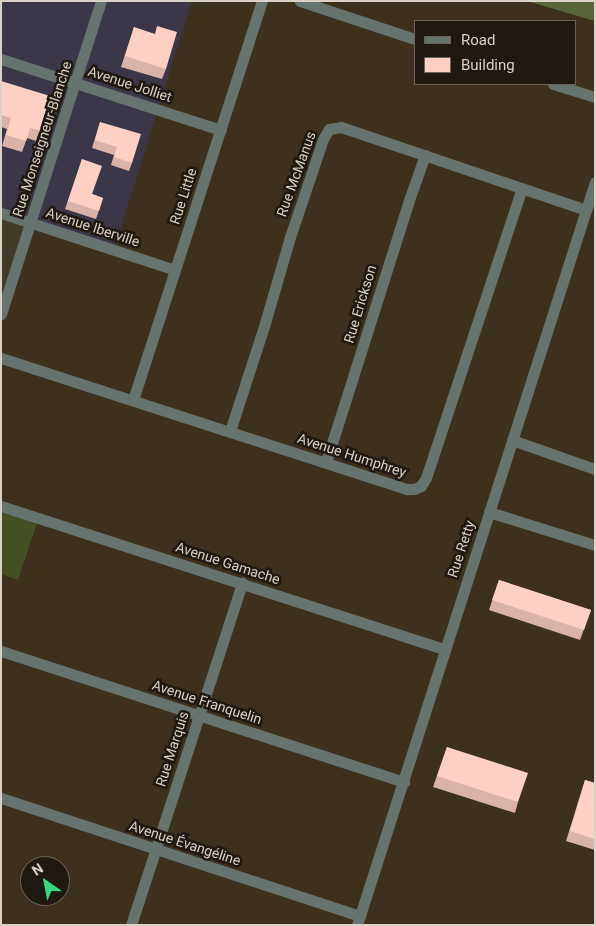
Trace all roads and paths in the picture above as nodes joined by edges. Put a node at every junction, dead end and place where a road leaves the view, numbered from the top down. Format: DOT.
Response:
graph roads {
  1 [pos="101,1"];
  2 [pos="262,1"];
  3 [pos="300,1"];
  4 [pos="414,39"];
  5 [pos="1,59"];
  6 [pos="75,82"];
  7 [pos="556,85"];
  8 [pos="595,97"];
  9 [pos="221,130"];
  10 [pos="425,155"];
  11 [pos="595,182"];
  12 [pos="522,188"];
  13 [pos="586,210"];
  14 [pos="1,213"];
  15 [pos="31,222"];
  16 [pos="175,270"];
  17 [pos="1,314"];
  18 [pos="1,358"];
  19 [pos="133,400"];
  20 [pos="230,431"];
  21 [pos="512,440"];
  22 [pos="326,462"];
  23 [pos="595,469"];
  24 [pos="1,506"];
  25 [pos="489,512"];
  26 [pos="595,545"];
  27 [pos="242,583"];
  28 [pos="445,648"];
  29 [pos="1,651"];
  30 [pos="199,715"];
  31 [pos="404,782"];
  32 [pos="1,798"];
  33 [pos="155,849"];
  34 [pos="358,920"];
  35 [pos="131,925"];
  1 -- 6 [label="street, Rue Monseigneur-Blanche"];
  2 -- 9 [label="street, Rue Little"];
  3 -- 4 [label="street"];
  5 -- 6 [label="street, Avenue Jolliet"];
  6 -- 9 [label="street, Avenue Jolliet"];
  6 -- 15 [label="street, Rue Monseigneur-Blanche"];
  7 -- 8 [label="street"];
  9 -- 16 [label="street, Rue Little"];
  10 -- 12 [label="street, Rue McManus"];
  10 -- 20 [label="street, Rue McManus"];
  10 -- 22 [label="street, Rue Erickson"];
  11 -- 13 [label="street, Rue Retty"];
  12 -- 13 [label="street, Rue McManus"];
  12 -- 22 [label="street, Avenue Humphrey"];
  13 -- 21 [label="street, Rue Retty"];
  14 -- 15 [label="street, Avenue Iberville"];
  15 -- 16 [label="street, Avenue Iberville"];
  15 -- 17 [label="street, Rue Monseigneur-Blanche"];
  16 -- 19 [label="street, Rue Little"];
  18 -- 19 [label="street, Avenue Humphrey"];
  19 -- 20 [label="street, Avenue Humphrey"];
  20 -- 22 [label="street, Avenue Humphrey"];
  21 -- 23 [label="street"];
  21 -- 25 [label="street, Rue Retty"];
  24 -- 27 [label="street, Avenue Gamache"];
  25 -- 26 [label="street"];
  25 -- 28 [label="street, Rue Retty"];
  27 -- 28 [label="street, Avenue Gamache"];
  27 -- 30 [label="street, Rue Marquis"];
  28 -- 31 [label="street, Rue Retty"];
  29 -- 30 [label="street, Avenue Franquelin"];
  30 -- 31 [label="street, Avenue Franquelin"];
  30 -- 33 [label="street, Rue Marquis"];
  31 -- 34 [label="street, Rue Retty"];
  32 -- 33 [label="street, Avenue Évangéline"];
  33 -- 34 [label="street, Avenue Évangéline"];
  33 -- 35 [label="street, Rue Marquis"];
}
